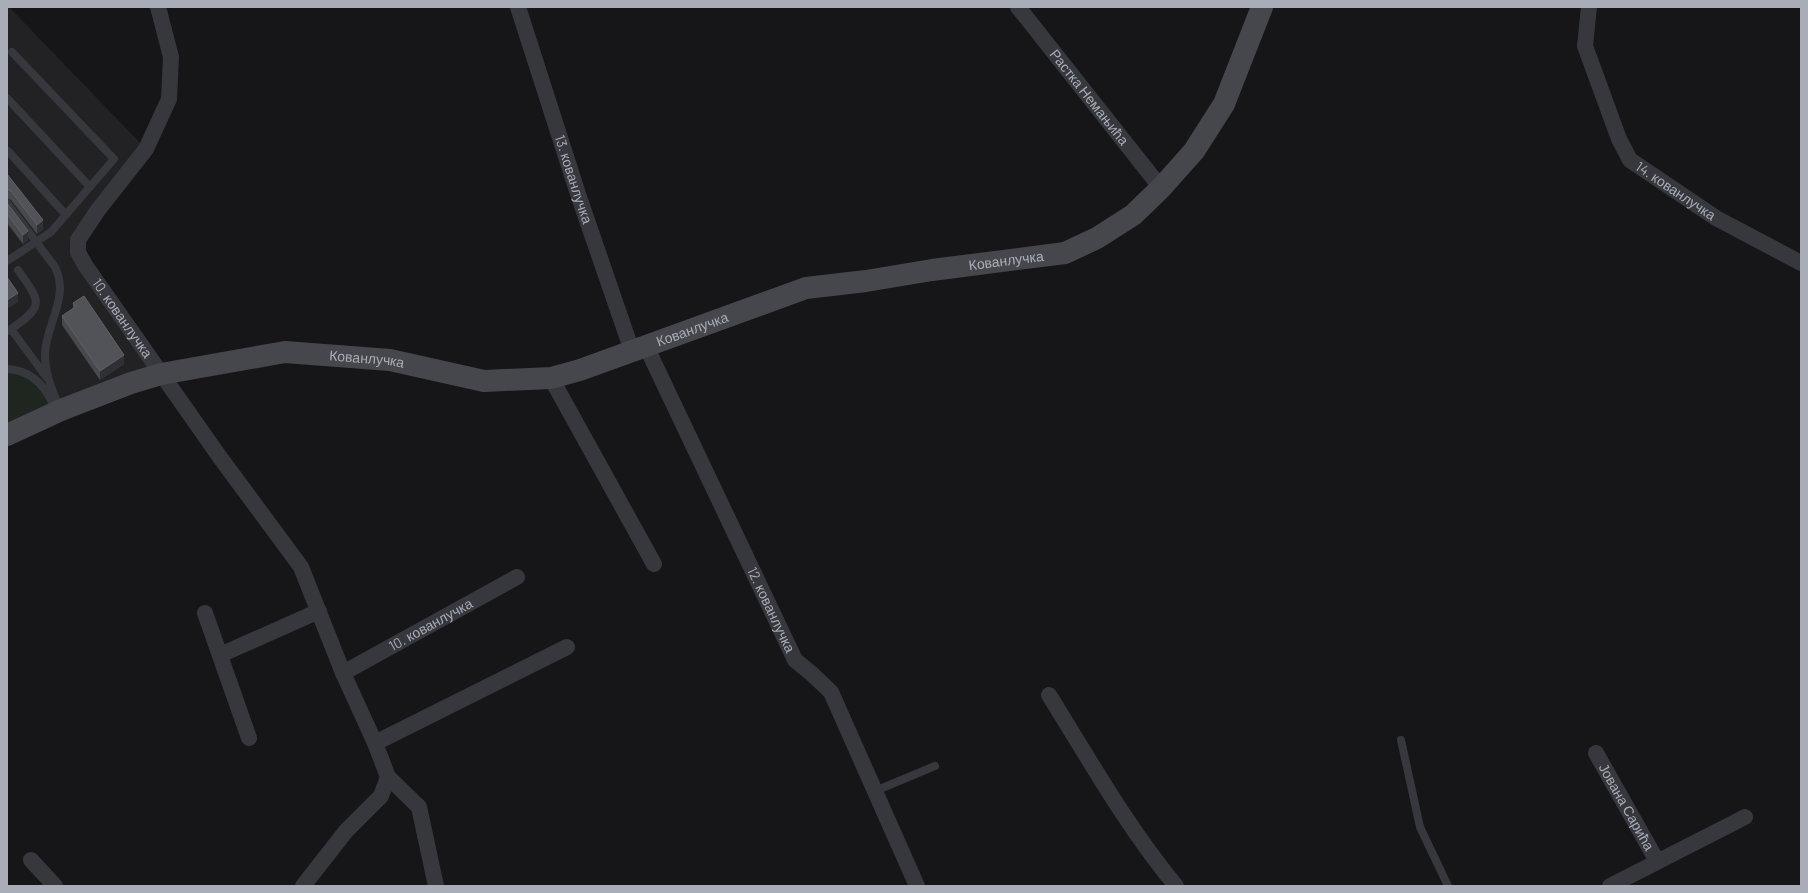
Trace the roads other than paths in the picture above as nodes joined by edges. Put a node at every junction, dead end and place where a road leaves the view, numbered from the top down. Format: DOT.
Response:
graph roads {
  1 [pos="158,7"];
  2 [pos="518,7"];
  3 [pos="1018,7"];
  4 [pos="1262,7"];
  5 [pos="1589,7"];
  6 [pos="12,52"];
  7 [pos="7,98"];
  8 [pos="8,151"];
  9 [pos="90,187"];
  10 [pos="1161,188"];
  11 [pos="7,203"];
  12 [pos="66,215"];
  13 [pos="35,239"];
  14 [pos="7,261"];
  15 [pos="1801,263"];
  16 [pos="18,270"];
  17 [pos="9,330"];
  18 [pos="25,349"];
  19 [pos="639,349"];
  20 [pos="7,369"];
  21 [pos="161,374"];
  22 [pos="551,378"];
  23 [pos="48,380"];
  24 [pos="40,384"];
  25 [pos="59,411"];
  26 [pos="7,435"];
  27 [pos="654,564"];
  28 [pos="517,577"];
  29 [pos="319,610"];
  30 [pos="205,613"];
  31 [pos="566,648"];
  32 [pos="220,655"];
  33 [pos="343,673"];
  34 [pos="1049,695"];
  35 [pos="249,738"];
  36 [pos="1401,740"];
  37 [pos="375,743"];
  38 [pos="1596,753"];
  39 [pos="935,766"];
  40 [pos="388,777"];
  41 [pos="874,791"];
  42 [pos="1745,817"];
  43 [pos="30,860"];
  44 [pos="1657,861"];
  45 [pos="55,886"];
  46 [pos="303,886"];
  47 [pos="436,886"];
  48 [pos="917,886"];
  49 [pos="1176,886"];
  50 [pos="1448,886"];
  51 [pos="1610,886"];
  1 -- 21 [label="street, 10. кованлучка"];
  2 -- 19 [label="street, 13. кованлучка"];
  3 -- 10 [label="street, Растка Немањића"];
  4 -- 10 [label="street, Кованлучка"];
  5 -- 15 [label="street, 14. кованлучка"];
  6 -- 9 [label="lane"];
  7 -- 9 [label="lane"];
  8 -- 12 [label="lane"];
  9 -- 12 [label="lane"];
  10 -- 19 [label="street, Кованлучка"];
  11 -- 13 [label="lane"];
  12 -- 13 [label="lane"];
  13 -- 14 [label="lane"];
  13 -- 23 [label="lane"];
  16 -- 17 [label="lane"];
  17 -- 18 [label="lane"];
  18 -- 23 [label="lane"];
  18 -- 24 [label="lane"];
  19 -- 22 [label="street, Кованлучка"];
  19 -- 41 [label="street, 12. кованлучка"];
  20 -- 24 [label="lane"];
  21 -- 22 [label="street, Кованлучка"];
  21 -- 25 [label="street, Кованлучка"];
  21 -- 29 [label="street, 10. кованлучка"];
  22 -- 27 [label="street"];
  23 -- 25 [label="lane"];
  24 -- 25 [label="lane"];
  25 -- 26 [label="street, Кованлучка"];
  28 -- 33 [label="street, 10. кованлучка"];
  29 -- 32 [label="street"];
  29 -- 33 [label="street, 10. кованлучка"];
  30 -- 32 [label="street"];
  31 -- 37 [label="street"];
  32 -- 35 [label="street"];
  33 -- 37 [label="street, 10. кованлучка"];
  34 -- 49 [label="street"];
  36 -- 50 [label="lane"];
  37 -- 40 [label="street, 10. кованлучка"];
  38 -- 44 [label="street, Јована Сарића"];
  39 -- 41 [label="lane"];
  40 -- 46 [label="street"];
  40 -- 47 [label="street, 10. кованлучка"];
  41 -- 48 [label="street, 12. кованлучка"];
  42 -- 44 [label="street, Јована Сарића"];
  43 -- 45 [label="street"];
  44 -- 51 [label="street, Јована Сарића"];
}
